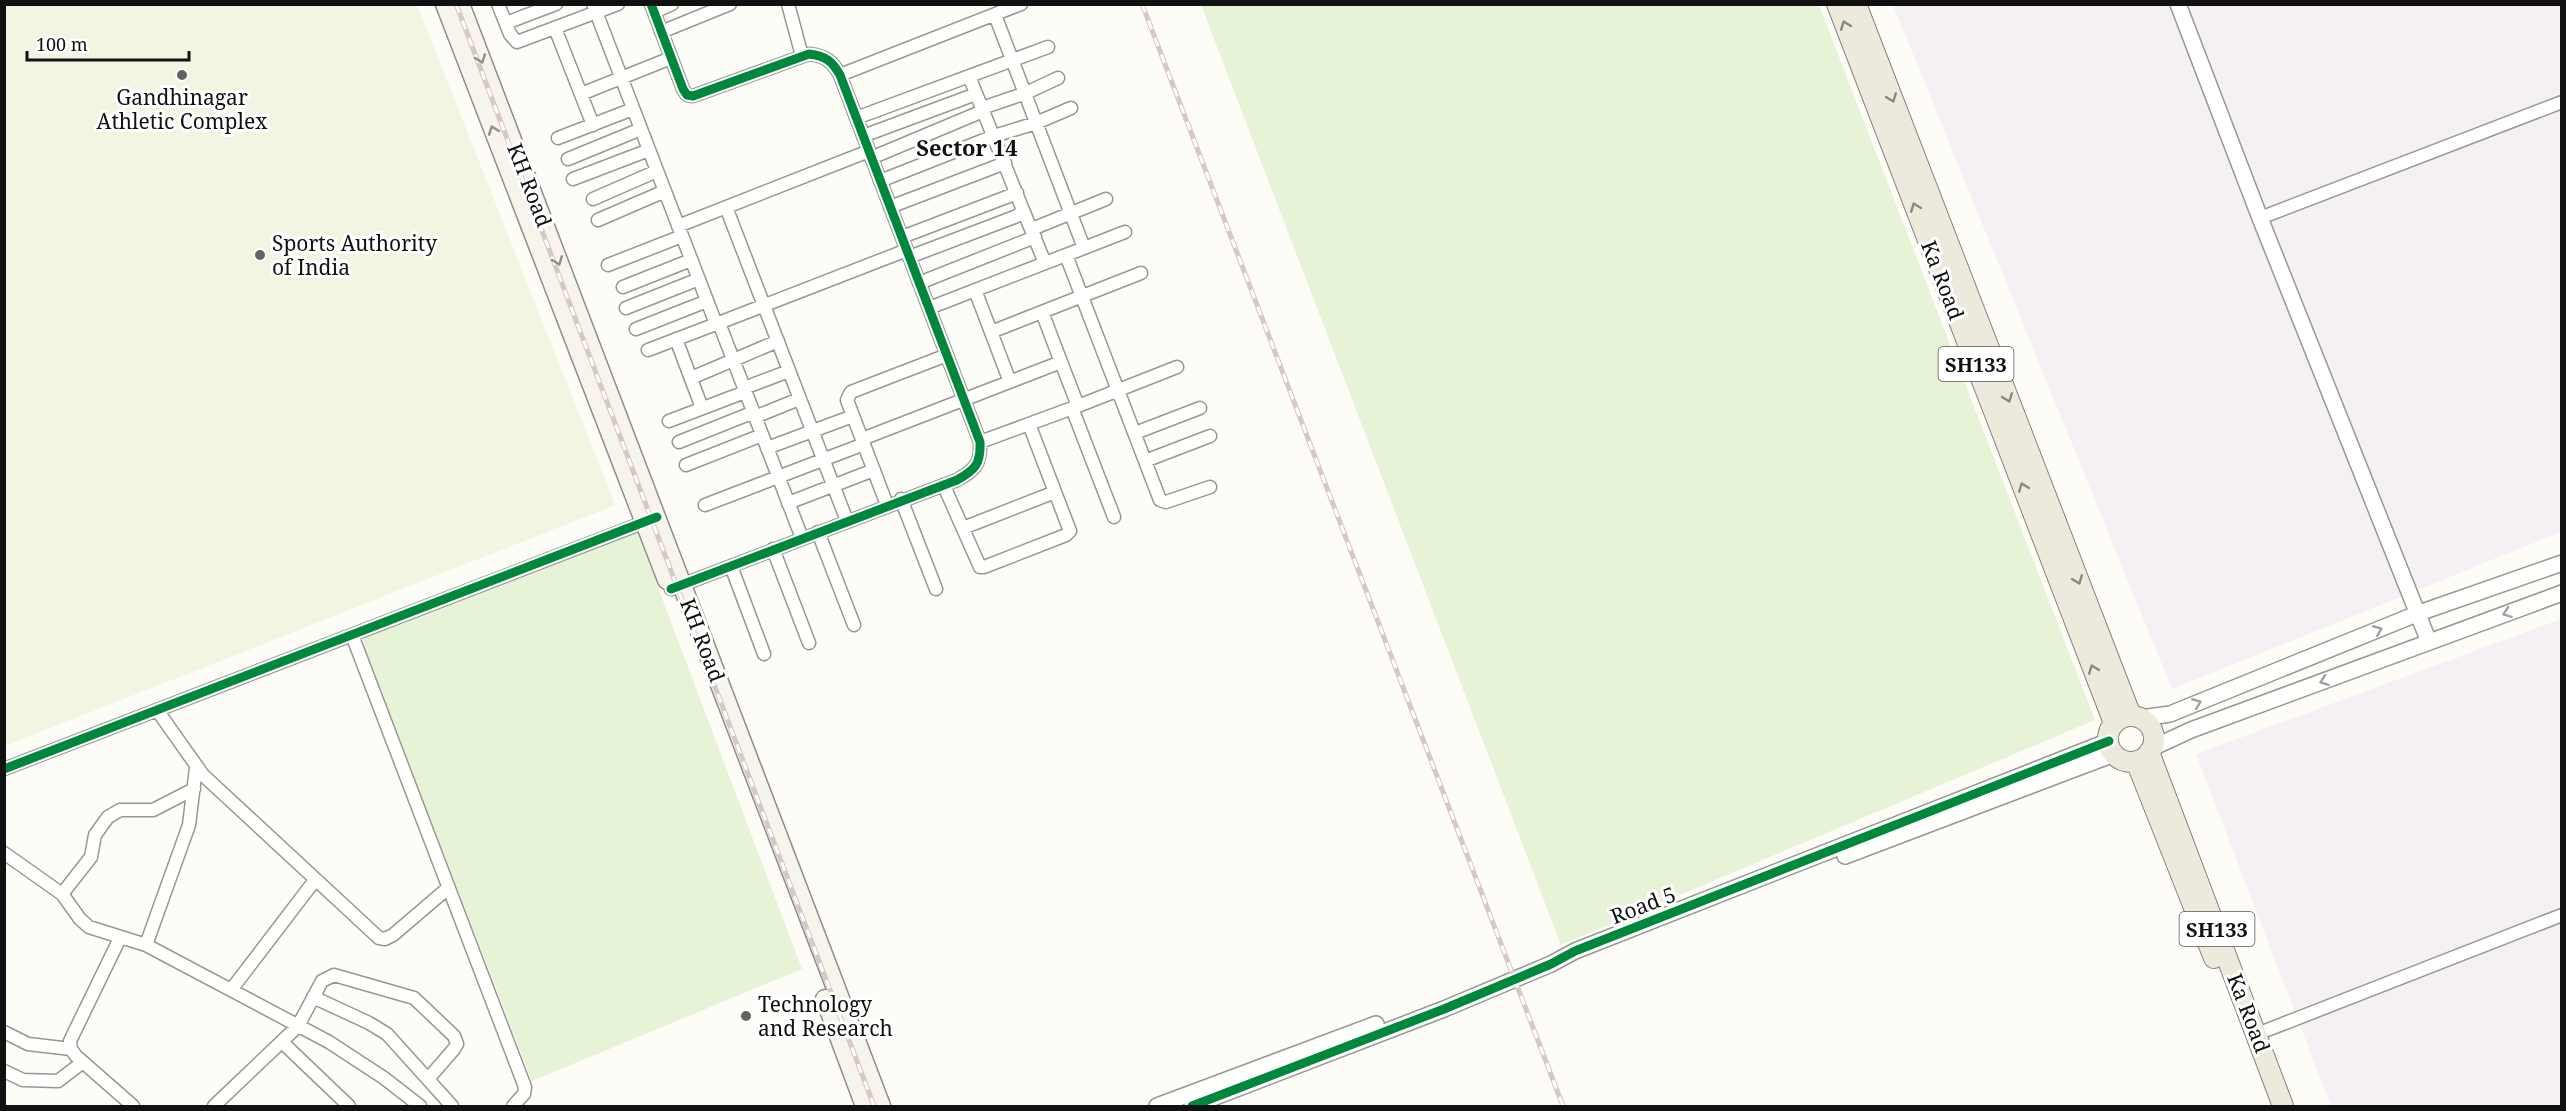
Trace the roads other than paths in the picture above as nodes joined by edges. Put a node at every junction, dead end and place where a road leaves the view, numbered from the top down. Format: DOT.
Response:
graph roads {
  1 [pos="445,4"];
  2 [pos="460,4"];
  3 [pos="498,4"];
  4 [pos="556,4"];
  5 [pos="618,4"];
  6 [pos="672,4"];
  7 [pos="730,4"];
  8 [pos="788,4"];
  9 [pos="1021,4"];
  10 [pos="1837,4"];
  11 [pos="1856,4"];
  12 [pos="2178,4"];
  13 [pos="715,7"];
  14 [pos="595,8"];
  15 [pos="652,8"];
  16 [pos="995,15"];
  17 [pos="506,24"];
  18 [pos="555,28"];
  19 [pos="661,32"];
  20 [pos="1048,47"];
  21 [pos="802,56"];
  22 [pos="670,58"];
  23 [pos="1012,60"];
  24 [pos="840,75"];
  25 [pos="969,76"];
  26 [pos="620,77"];
  27 [pos="1058,78"];
  28 [pos="1026,93"];
  29 [pos="581,94"];
  30 [pos="976,94"];
  31 [pos="2562,102"];
  32 [pos="1071,108"];
  33 [pos="633,109"];
  34 [pos="982,109"];
  35 [pos="856,118"];
  36 [pos="1036,123"];
  37 [pos="593,125"];
  38 [pos="641,129"];
  39 [pos="863,136"];
  40 [pos="994,136"];
  41 [pos="558,138"];
  42 [pos="649,150"];
  43 [pos="870,154"];
  44 [pos="568,159"];
  45 [pos="1005,163"];
  46 [pos="657,171"];
  47 [pos="573,179"];
  48 [pos="880,181"];
  49 [pos="665,191"];
  50 [pos="1017,193"];
  51 [pos="593,199"];
  52 [pos="1106,199"];
  53 [pos="726,207"];
  54 [pos="890,207"];
  55 [pos="1023,210"];
  56 [pos="1070,213"];
  57 [pos="2260,219"];
  58 [pos="598,220"];
  59 [pos="680,231"];
  60 [pos="1125,232"];
  61 [pos="1034,233"];
  62 [pos="902,237"];
  63 [pos="1084,248"];
  64 [pos="908,254"];
  65 [pos="1066,255"];
  66 [pos="692,260"];
  67 [pos="1045,263"];
  68 [pos="608,265"];
  69 [pos="1141,273"];
  70 [pos="699,279"];
  71 [pos="919,283"];
  72 [pos="623,287"];
  73 [pos="975,290"];
  74 [pos="1082,296"];
  75 [pos="707,301"];
  76 [pos="764,305"];
  77 [pos="626,308"];
  78 [pos="929,308"];
  79 [pos="1042,312"];
  80 [pos="718,323"];
  81 [pos="636,329"];
  82 [pos="991,332"];
  83 [pos="676,339"];
  84 [pos="778,341"];
  85 [pos="648,350"];
  86 [pos="1981,353"];
  87 [pos="947,355"];
  88 [pos="734,360"];
  89 [pos="1061,362"];
  90 [pos="1177,367"];
  91 [pos="789,371"];
  92 [pos="691,378"];
  93 [pos="1010,382"];
  94 [pos="744,390"];
  95 [pos="1118,390"];
  96 [pos="799,399"];
  97 [pos="964,400"];
  98 [pos="1075,407"];
  99 [pos="702,408"];
  100 [pos="1200,408"];
  101 [pos="755,414"];
  102 [pos="853,416"];
  103 [pos="669,421"];
  104 [pos="1029,424"];
  105 [pos="811,430"];
  106 [pos="1135,433"];
  107 [pos="762,435"];
  108 [pos="1210,436"];
  109 [pos="863,441"];
  110 [pos="679,442"];
  111 [pos="980,442"];
  112 [pos="767,448"];
  113 [pos="823,459"];
  114 [pos="1145,460"];
  115 [pos="686,465"];
  116 [pos="874,470"];
  117 [pos="778,476"];
  118 [pos="833,485"];
  119 [pos="944,486"];
  120 [pos="1210,487"];
  121 [pos="1055,492"];
  122 [pos="901,500"];
  123 [pos="788,503"];
  124 [pos="705,505"];
  125 [pos="887,505"];
  126 [pos="1114,517"];
  127 [pos="650,520"];
  128 [pos="847,521"];
  129 [pos="963,528"];
  130 [pos="818,532"];
  131 [pos="802,538"];
  132 [pos="773,549"];
  133 [pos="2562,563"];
  134 [pos="731,566"];
  135 [pos="676,587"];
  136 [pos="936,589"];
  137 [pos="2562,593"];
  138 [pos="2419,613"];
  139 [pos="854,625"];
  140 [pos="352,635"];
  141 [pos="2429,642"];
  142 [pos="809,643"];
  143 [pos="764,654"];
  144 [pos="157,710"];
  145 [pos="2122,731"];
  146 [pos="2146,754"];
  147 [pos="196,768"];
  148 [pos="4,769"];
  149 [pos="194,789"];
  150 [pos="4,853"];
  151 [pos="315,880"];
  152 [pos="448,888"];
  153 [pos="63,894"];
  154 [pos="2562,915"];
  155 [pos="120,938"];
  156 [pos="146,945"];
  157 [pos="231,990"];
  158 [pos="1479,992"];
  159 [pos="313,998"];
  160 [pos="298,1026"];
  161 [pos="5,1032"];
  162 [pos="2257,1034"];
  163 [pos="282,1042"];
  164 [pos="71,1049"];
  165 [pos="83,1062"];
  166 [pos="4,1071"];
  167 [pos="428,1079"];
  168 [pos="1165,1105"];
  169 [pos="133,1106"];
  170 [pos="214,1107"];
  171 [pos="349,1107"];
  172 [pos="420,1107"];
  173 [pos="452,1107"];
  174 [pos="513,1107"];
  175 [pos="865,1107"];
  176 [pos="881,1107"];
  177 [pos="1192,1107"];
  178 [pos="2270,1107"];
  179 [pos="2283,1107"];
  127 -- 1 [label="main road, KH Road, one-way"];
  2 -- 127 [label="main road, KH Road, one-way"];
  3 -- 17 [label="street"];
  4 -- 17 [label="street"];
  5 -- 14 [label="street"];
  6 -- 15 [label="street"];
  7 -- 13 [label="street"];
  8 -- 21 [label="street"];
  9 -- 16 [label="street"];
  86 -- 10 [label="main road, Ka Road / SH133, one-way"];
  11 -- 86 [label="main road, Ka Road / SH133, one-way"];
  12 -- 57 [label="street"];
  13 -- 19 [label="street"];
  14 -- 18 [label="street"];
  14 -- 26 [label="street"];
  15 -- 19 [label="street"];
  16 -- 23 [label="street"];
  16 -- 24 [label="street"];
  17 -- 18 [label="street"];
  18 -- 29 [label="street"];
  19 -- 22 [label="street"];
  20 -- 23 [label="street"];
  21 -- 22 [label="street"];
  21 -- 24 [label="street"];
  22 -- 26 [label="street"];
  23 -- 25 [label="street"];
  23 -- 28 [label="street"];
  24 -- 35 [label="street"];
  25 -- 30 [label="street"];
  25 -- 35 [label="street"];
  26 -- 29 [label="street"];
  26 -- 33 [label="street"];
  27 -- 28 [label="street"];
  28 -- 34 [label="street"];
  28 -- 36 [label="street"];
  29 -- 37 [label="street"];
  30 -- 34 [label="street"];
  30 -- 39 [label="street"];
  31 -- 57 [label="street"];
  32 -- 36 [label="street"];
  33 -- 37 [label="street"];
  33 -- 38 [label="street"];
  34 -- 40 [label="street"];
  34 -- 43 [label="street"];
  35 -- 39 [label="street"];
  36 -- 40 [label="street"];
  36 -- 56 [label="street"];
  37 -- 41 [label="street"];
  38 -- 42 [label="street"];
  38 -- 44 [label="street"];
  39 -- 43 [label="street"];
  40 -- 45 [label="street"];
  40 -- 48 [label="street"];
  42 -- 46 [label="street"];
  42 -- 47 [label="street"];
  43 -- 48 [label="street"];
  43 -- 53 [label="street"];
  45 -- 50 [label="street"];
  45 -- 54 [label="street"];
  46 -- 49 [label="street"];
  46 -- 51 [label="street"];
  48 -- 54 [label="street"];
  49 -- 58 [label="street"];
  49 -- 59 [label="street"];
  50 -- 55 [label="street"];
  50 -- 62 [label="street"];
  52 -- 56 [label="street"];
  53 -- 59 [label="street"];
  53 -- 76 [label="street"];
  54 -- 62 [label="street"];
  55 -- 61 [label="street"];
  55 -- 64 [label="street"];
  56 -- 61 [label="street"];
  56 -- 63 [label="street"];
  57 -- 138 [label="street"];
  59 -- 66 [label="street"];
  59 -- 68 [label="street"];
  60 -- 63 [label="street"];
  61 -- 67 [label="street"];
  61 -- 71 [label="street"];
  62 -- 64 [label="street"];
  63 -- 65 [label="street"];
  64 -- 71 [label="street"];
  64 -- 76 [label="street"];
  65 -- 67 [label="street"];
  65 -- 74 [label="street"];
  66 -- 70 [label="street"];
  66 -- 72 [label="street"];
  67 -- 73 [label="street"];
  69 -- 74 [label="street"];
  70 -- 75 [label="street"];
  70 -- 77 [label="street"];
  71 -- 78 [label="street"];
  73 -- 78 [label="street"];
  73 -- 82 [label="street"];
  74 -- 79 [label="street"];
  74 -- 95 [label="street"];
  75 -- 80 [label="street"];
  75 -- 81 [label="street"];
  76 -- 80 [label="street"];
  76 -- 84 [label="street"];
  78 -- 87 [label="street"];
  79 -- 82 [label="street"];
  79 -- 89 [label="street"];
  80 -- 83 [label="street"];
  80 -- 88 [label="street"];
  82 -- 93 [label="street"];
  83 -- 85 [label="street"];
  83 -- 92 [label="street"];
  84 -- 88 [label="street"];
  84 -- 91 [label="street"];
  86 -- 145 [label="main road, Ka Road / SH133"];
  87 -- 97 [label="street"];
  87 -- 102 [label="street"];
  88 -- 92 [label="street"];
  88 -- 94 [label="street"];
  89 -- 93 [label="street"];
  89 -- 98 [label="street"];
  90 -- 95 [label="street"];
  91 -- 94 [label="street"];
  91 -- 96 [label="street"];
  92 -- 99 [label="street"];
  93 -- 97 [label="street"];
  94 -- 99 [label="street"];
  94 -- 101 [label="street"];
  95 -- 98 [label="street"];
  95 -- 106 [label="street"];
  96 -- 101 [label="street"];
  96 -- 105 [label="street"];
  97 -- 109 [label="street"];
  97 -- 111 [label="street"];
  98 -- 104 [label="street"];
  98 -- 126 [label="street"];
  99 -- 103 [label="street"];
  100 -- 106 [label="street"];
  101 -- 107 [label="street"];
  101 -- 110 [label="street"];
  102 -- 105 [label="street"];
  102 -- 109 [label="street"];
  104 -- 111 [label="street"];
  104 -- 121 [label="street"];
  105 -- 112 [label="street"];
  105 -- 113 [label="street"];
  106 -- 114 [label="street"];
  107 -- 112 [label="street"];
  107 -- 115 [label="street"];
  108 -- 114 [label="street"];
  109 -- 113 [label="street"];
  109 -- 116 [label="street"];
  111 -- 119 [label="street"];
  112 -- 117 [label="street"];
  113 -- 117 [label="street"];
  113 -- 118 [label="street"];
  114 -- 120 [label="street"];
  116 -- 118 [label="street"];
  116 -- 125 [label="street"];
  117 -- 123 [label="street"];
  117 -- 124 [label="street"];
  118 -- 123 [label="street"];
  118 -- 128 [label="street"];
  119 -- 122 [label="street"];
  119 -- 129 [label="street"];
  121 -- 129 [label="street"];
  121 -- 129 [label="street"];
  122 -- 125 [label="street"];
  122 -- 136 [label="street"];
  123 -- 131 [label="street"];
  125 -- 128 [label="street"];
  127 -- 135 [label="main road, KH Road"];
  127 -- 140 [label="street"];
  128 -- 130 [label="street"];
  130 -- 131 [label="street"];
  130 -- 139 [label="street"];
  131 -- 132 [label="street"];
  132 -- 134 [label="street"];
  132 -- 142 [label="street"];
  133 -- 138 [label="street, Road 5"];
  134 -- 135 [label="street"];
  134 -- 143 [label="street"];
  135 -- 175 [label="main road, KH Road"];
  135 -- 176 [label="main road, KH Road"];
  137 -- 141 [label="street, one-way"];
  138 -- 141 [label="street"];
  145 -- 138 [label="street, Road 5, one-way"];
  140 -- 144 [label="street"];
  140 -- 152 [label="street"];
  141 -- 146 [label="street, one-way"];
  144 -- 147 [label="street"];
  144 -- 148 [label="street"];
  145 -- 146 [label="main road"];
  145 -- 146 [label="main road, SH133"];
  145 -- 158 [label="street, Road 5"];
  146 -- 162 [label="main road, Ka Road / SH133"];
  146 -- 178 [label="main road, Ka Road / SH133"];
  147 -- 149 [label="street"];
  147 -- 151 [label="street"];
  149 -- 153 [label="street"];
  149 -- 156 [label="street"];
  150 -- 153 [label="street"];
  151 -- 152 [label="street"];
  151 -- 157 [label="street"];
  152 -- 174 [label="street"];
  153 -- 155 [label="street"];
  154 -- 162 [label="street"];
  155 -- 156 [label="street"];
  155 -- 164 [label="street"];
  156 -- 157 [label="street"];
  157 -- 160 [label="street"];
  158 -- 168 [label="street, Road 5"];
  158 -- 177 [label="street, Road 5"];
  159 -- 160 [label="street"];
  159 -- 167 [label="street"];
  159 -- 167 [label="street"];
  160 -- 163 [label="street"];
  160 -- 172 [label="street"];
  161 -- 164 [label="street"];
  162 -- 179 [label="main road, Ka Road / SH133"];
  163 -- 170 [label="street"];
  163 -- 171 [label="street"];
  164 -- 165 [label="street"];
  165 -- 166 [label="street"];
  165 -- 169 [label="street"];
  167 -- 173 [label="street"];
}
